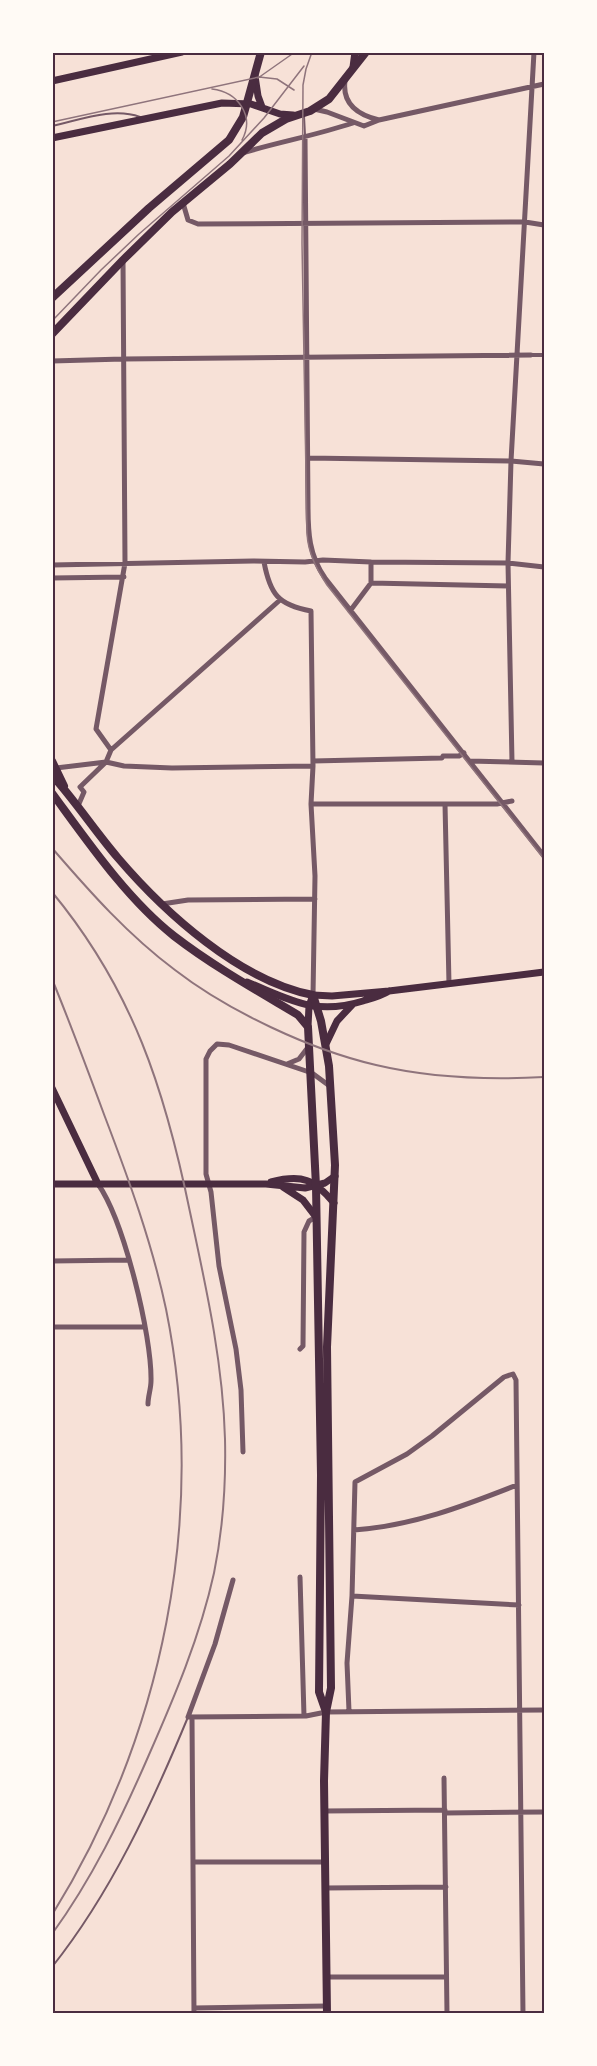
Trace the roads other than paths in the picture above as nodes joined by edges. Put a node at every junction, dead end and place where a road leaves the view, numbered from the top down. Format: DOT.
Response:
graph roads {
  1 [pos="182,52"];
  2 [pos="261,52"];
  3 [pos="355,52"];
  4 [pos="366,52"];
  5 [pos="534,52"];
  6 [pos="165,54"];
  7 [pos="255,70"];
  8 [pos="352,70"];
  9 [pos="345,80"];
  10 [pos="52,81"];
  11 [pos="544,84"];
  12 [pos="532,87"];
  13 [pos="262,107"];
  14 [pos="246,108"];
  15 [pos="314,109"];
  16 [pos="301,114"];
  17 [pos="144,119"];
  18 [pos="379,120"];
  19 [pos="353,123"];
  20 [pos="52,126"];
  21 [pos="305,137"];
  22 [pos="52,138"];
  23 [pos="240,154"];
  24 [pos="183,203"];
  25 [pos="525,222"];
  26 [pos="304,223"];
  27 [pos="544,225"];
  28 [pos="123,260"];
  29 [pos="52,298"];
  30 [pos="52,334"];
  31 [pos="517,354"];
  32 [pos="531,355"];
  33 [pos="544,355"];
  34 [pos="307,357"];
  35 [pos="123,359"];
  36 [pos="52,361"];
  37 [pos="308,458"];
  38 [pos="511,461"];
  39 [pos="544,464"];
  40 [pos="315,561"];
  41 [pos="264,562"];
  42 [pos="371,562"];
  43 [pos="125,563"];
  44 [pos="508,563"];
  45 [pos="52,564"];
  46 [pos="544,567"];
  47 [pos="124,577"];
  48 [pos="52,578"];
  49 [pos="371,584"];
  50 [pos="508,586"];
  51 [pos="280,600"];
  52 [pos="350,611"];
  53 [pos="111,750"];
  54 [pos="464,753"];
  55 [pos="470,761"];
  56 [pos="106,762"];
  57 [pos="512,762"];
  58 [pos="544,763"];
  59 [pos="313,764"];
  60 [pos="54,768"];
  61 [pos="52,793"];
  62 [pos="512,801"];
  63 [pos="310,804"];
  64 [pos="445,804"];
  65 [pos="503,804"];
  66 [pos="78,806"];
  67 [pos="544,856"];
  68 [pos="315,899"];
  69 [pos="161,905"];
  70 [pos="145,909"];
  71 [pos="544,972"];
  72 [pos="235,977"];
  73 [pos="449,984"];
  74 [pos="389,991"];
  75 [pos="313,995"];
  76 [pos="353,1004"];
  77 [pos="313,1006"];
  78 [pos="308,1027"];
  79 [pos="327,1031"];
  80 [pos="310,1044"];
  81 [pos="286,1064"];
  82 [pos="312,1073"];
  83 [pos="332,1087"];
  84 [pos="52,1088"];
  85 [pos="335,1176"];
  86 [pos="52,1184"];
  87 [pos="98,1184"];
  88 [pos="209,1184"];
  89 [pos="266,1184"];
  90 [pos="281,1186"];
  91 [pos="316,1186"];
  92 [pos="334,1203"];
  93 [pos="316,1216"];
  94 [pos="129,1260"];
  95 [pos="52,1261"];
  96 [pos="52,1327"];
  97 [pos="144,1327"];
  98 [pos="300,1349"];
  99 [pos="147,1404"];
  100 [pos="243,1452"];
  101 [pos="517,1485"];
  102 [pos="354,1530"];
  103 [pos="300,1577"];
  104 [pos="234,1580"];
  105 [pos="352,1596"];
  106 [pos="519,1605"];
  107 [pos="519,1710"];
  108 [pos="544,1710"];
  109 [pos="326,1712"];
  110 [pos="349,1712"];
  111 [pos="304,1716"];
  112 [pos="190,1717"];
  113 [pos="444,1778"];
  114 [pos="324,1811"];
  115 [pos="445,1812"];
  116 [pos="544,1812"];
  117 [pos="521,1813"];
  118 [pos="193,1862"];
  119 [pos="325,1862"];
  120 [pos="446,1887"];
  121 [pos="325,1888"];
  122 [pos="52,1967"];
  123 [pos="326,1977"];
  124 [pos="447,1977"];
  125 [pos="327,2010"];
  126 [pos="194,2011"];
  127 [pos="447,2013"];
  128 [pos="523,2013"];
  1 -- 6 [label="main road"];
  2 -- 7 [label="main road"];
  3 -- 8 [label="main road"];
  4 -- 8 [label="main road"];
  5 -- 12 [label="street"];
  6 -- 10 [label="main road"];
  7 -- 13 [label="main road"];
  7 -- 14 [label="main road"];
  8 -- 9 [label="main road"];
  9 -- 15 [label="main road"];
  9 -- 18 [label="street"];
  11 -- 12 [label="street"];
  12 -- 18 [label="street"];
  12 -- 25 [label="street"];
  13 -- 14 [label="main road"];
  13 -- 16 [label="main road"];
  14 -- 17 [label="main road"];
  14 -- 29 [label="main road"];
  15 -- 16 [label="main road"];
  15 -- 19 [label="street"];
  16 -- 21 [label="lane"];
  16 -- 23 [label="main road"];
  17 -- 20 [label="lane"];
  17 -- 22 [label="main road"];
  18 -- 19 [label="street"];
  19 -- 21 [label="street"];
  21 -- 23 [label="street"];
  21 -- 26 [label="street"];
  23 -- 24 [label="main road"];
  24 -- 26 [label="street"];
  24 -- 28 [label="main road"];
  25 -- 26 [label="street"];
  25 -- 27 [label="street"];
  25 -- 31 [label="street"];
  26 -- 34 [label="street"];
  28 -- 30 [label="main road"];
  28 -- 35 [label="street"];
  31 -- 32 [label="street"];
  31 -- 34 [label="street"];
  31 -- 38 [label="street"];
  32 -- 33 [label="street"];
  34 -- 35 [label="street"];
  34 -- 37 [label="street"];
  35 -- 36 [label="street"];
  35 -- 43 [label="street"];
  37 -- 38 [label="street"];
  37 -- 40 [label="street"];
  38 -- 39 [label="street"];
  38 -- 44 [label="street"];
  40 -- 41 [label="street"];
  40 -- 42 [label="street"];
  40 -- 52 [label="street"];
  41 -- 43 [label="street"];
  41 -- 51 [label="street"];
  42 -- 44 [label="street"];
  42 -- 49 [label="street"];
  43 -- 45 [label="street"];
  43 -- 47 [label="street"];
  44 -- 46 [label="street"];
  44 -- 50 [label="street"];
  47 -- 48 [label="street"];
  47 -- 53 [label="street"];
  49 -- 50 [label="street"];
  49 -- 52 [label="street"];
  50 -- 57 [label="street"];
  51 -- 53 [label="street"];
  51 -- 59 [label="street"];
  52 -- 54 [label="street"];
  53 -- 56 [label="street"];
  54 -- 55 [label="street"];
  54 -- 59 [label="street"];
  55 -- 57 [label="street"];
  55 -- 65 [label="street"];
  56 -- 59 [label="street"];
  56 -- 60 [label="street"];
  56 -- 66 [label="street"];
  57 -- 58 [label="street"];
  59 -- 63 [label="street"];
  60 -- 66 [label="main road"];
  61 -- 70 [label="main road"];
  62 -- 65 [label="street"];
  63 -- 64 [label="street"];
  63 -- 68 [label="street"];
  64 -- 65 [label="street"];
  64 -- 73 [label="street"];
  65 -- 67 [label="street"];
  66 -- 69 [label="main road"];
  68 -- 69 [label="street"];
  68 -- 75 [label="street"];
  69 -- 70 [label="main road"];
  69 -- 75 [label="main road"];
  70 -- 72 [label="main road"];
  71 -- 73 [label="main road"];
  72 -- 77 [label="main road"];
  72 -- 78 [label="main road"];
  73 -- 74 [label="main road"];
  74 -- 75 [label="main road"];
  74 -- 76 [label="main road"];
  75 -- 77 [label="main road"];
  76 -- 77 [label="main road"];
  76 -- 79 [label="main road"];
  77 -- 78 [label="main road"];
  77 -- 79 [label="main road"];
  78 -- 80 [label="main road"];
  79 -- 83 [label="main road"];
  80 -- 81 [label="street"];
  80 -- 82 [label="main road"];
  81 -- 82 [label="street"];
  81 -- 88 [label="street"];
  82 -- 83 [label="street"];
  82 -- 91 [label="main road"];
  83 -- 85 [label="main road"];
  84 -- 87 [label="main road"];
  85 -- 91 [label="main road"];
  85 -- 92 [label="main road"];
  86 -- 87 [label="main road"];
  87 -- 88 [label="main road"];
  87 -- 94 [label="street"];
  88 -- 89 [label="main road"];
  88 -- 100 [label="street"];
  89 -- 90 [label="main road"];
  89 -- 91 [label="main road"];
  90 -- 91 [label="main road"];
  90 -- 93 [label="main road"];
  91 -- 92 [label="main road"];
  91 -- 93 [label="main road"];
  92 -- 109 [label="main road"];
  93 -- 98 [label="street"];
  93 -- 109 [label="main road"];
  94 -- 95 [label="street"];
  94 -- 97 [label="street"];
  96 -- 97 [label="street"];
  97 -- 99 [label="street"];
  101 -- 102 [label="street"];
  101 -- 102 [label="street"];
  101 -- 106 [label="street"];
  102 -- 105 [label="street"];
  103 -- 111 [label="street"];
  104 -- 112 [label="street"];
  105 -- 106 [label="street"];
  105 -- 110 [label="street"];
  106 -- 107 [label="street"];
  107 -- 108 [label="street"];
  107 -- 110 [label="street"];
  107 -- 117 [label="street"];
  109 -- 110 [label="street"];
  109 -- 111 [label="street"];
  109 -- 114 [label="main road"];
  111 -- 112 [label="street"];
  112 -- 118 [label="street"];
  112 -- 122 [label="lane"];
  113 -- 115 [label="street"];
  114 -- 115 [label="street"];
  114 -- 119 [label="main road"];
  115 -- 117 [label="street"];
  115 -- 120 [label="street"];
  116 -- 117 [label="street"];
  117 -- 128 [label="street"];
  118 -- 119 [label="street"];
  118 -- 126 [label="street"];
  119 -- 121 [label="main road"];
  120 -- 121 [label="street"];
  120 -- 124 [label="street"];
  121 -- 123 [label="main road"];
  123 -- 124 [label="street"];
  123 -- 125 [label="main road"];
  124 -- 127 [label="street"];
  125 -- 126 [label="street"];
}
